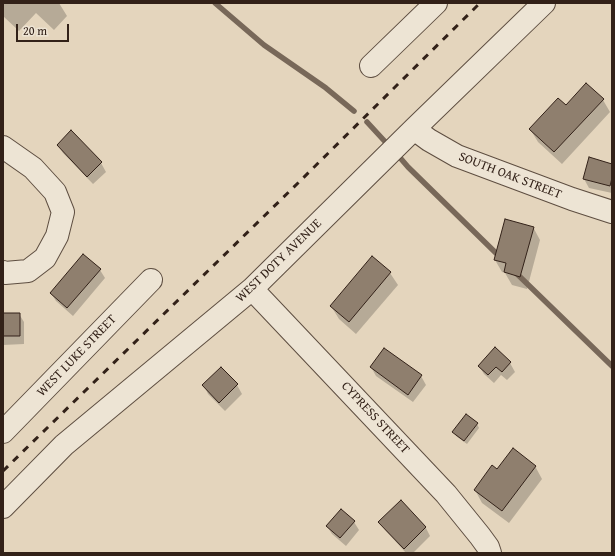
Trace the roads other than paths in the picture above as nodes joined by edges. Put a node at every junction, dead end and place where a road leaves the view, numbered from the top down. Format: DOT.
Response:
graph roads {
  1 [pos="436,3"];
  2 [pos="544,3"];
  3 [pos="371,66"];
  4 [pos="414,129"];
  5 [pos="3,147"];
  6 [pos="612,212"];
  7 [pos="3,272"];
  8 [pos="151,280"];
  9 [pos="252,289"];
  10 [pos="3,432"];
  11 [pos="3,507"];
  12 [pos="490,553"];
  1 -- 3 [label="street"];
  2 -- 4 [label="street, WEST DOTY AVENUE"];
  4 -- 6 [label="street, SOUTH OAK STREET"];
  4 -- 9 [label="street, WEST DOTY AVENUE"];
  5 -- 7 [label="street"];
  8 -- 10 [label="street, WEST LUKE STREET"];
  9 -- 11 [label="street, WEST DOTY AVENUE"];
  9 -- 12 [label="street, CYPRESS STREET"];
}
